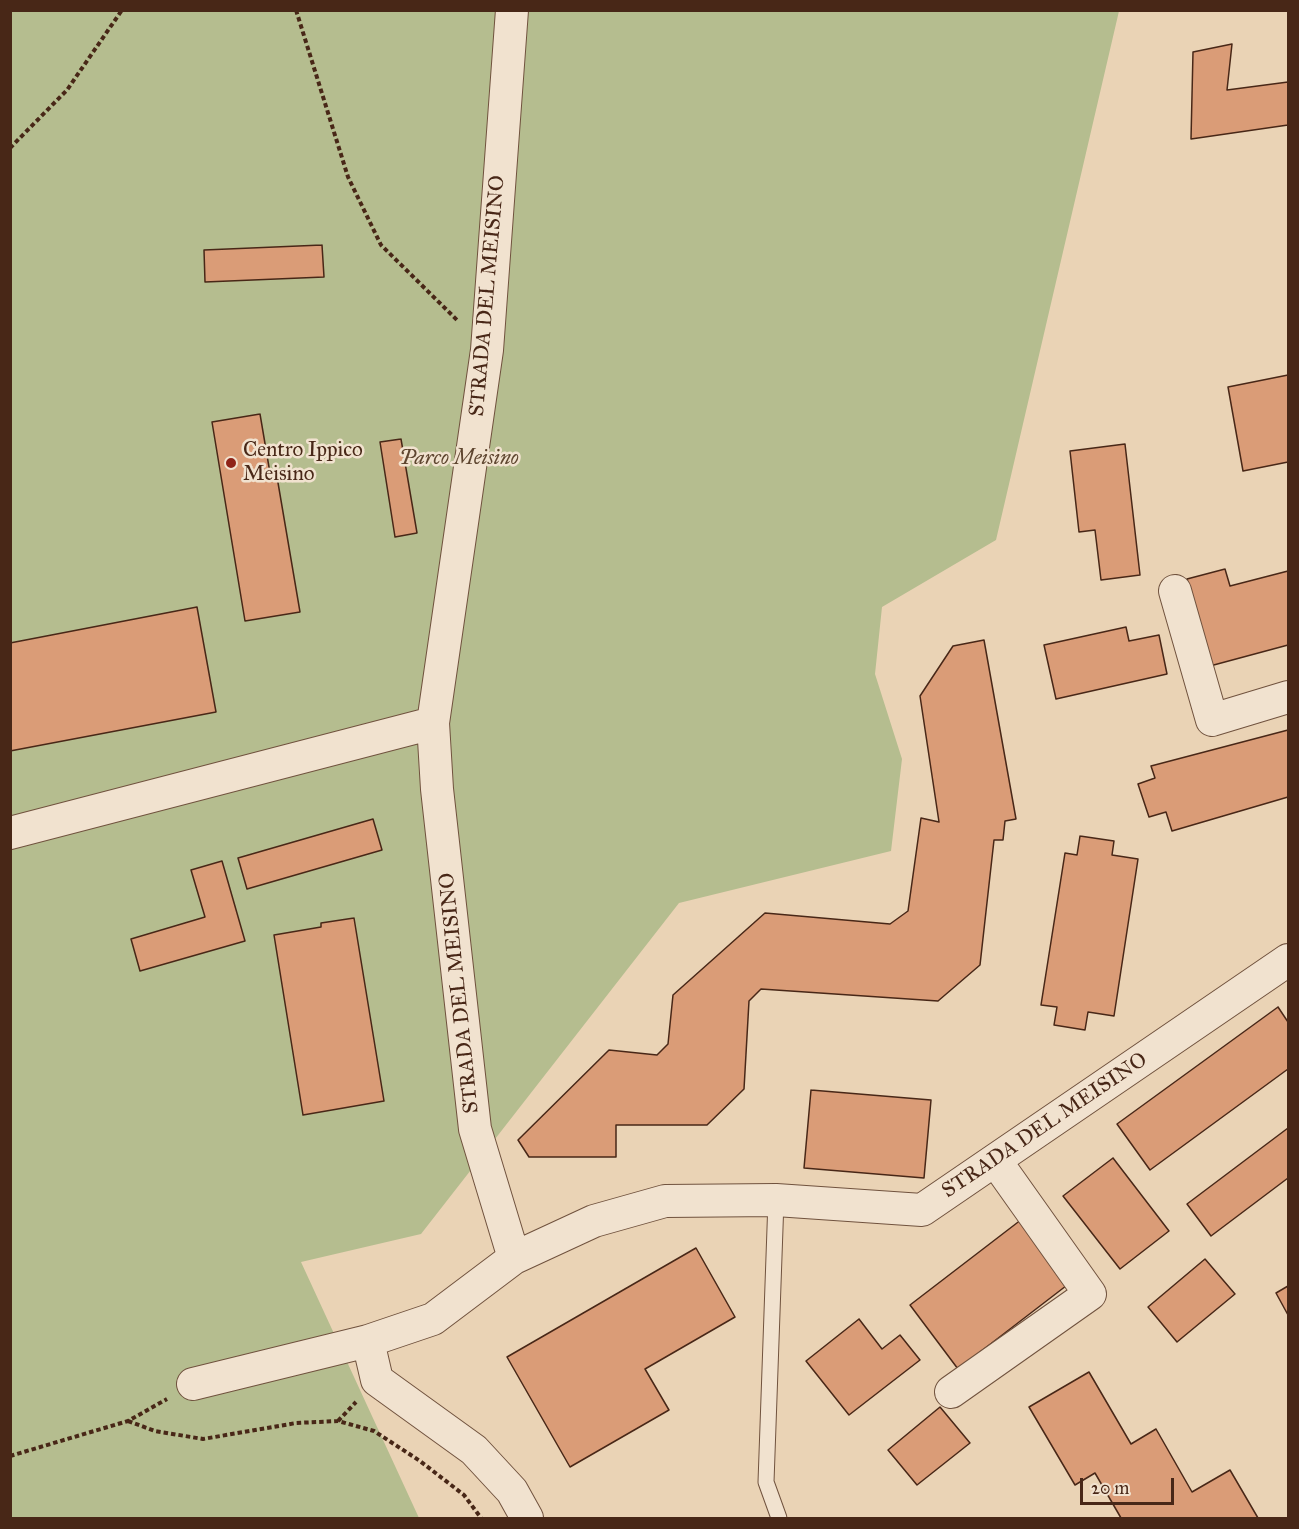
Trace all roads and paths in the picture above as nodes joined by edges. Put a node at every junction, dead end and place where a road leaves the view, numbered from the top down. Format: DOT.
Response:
graph roads {
  1 [pos="122,10"];
  2 [pos="296,10"];
  3 [pos="512,10"];
  4 [pos="10,148"];
  5 [pos="487,350"];
  6 [pos="1175,591"];
  7 [pos="1288,697"];
  8 [pos="433,723"];
  9 [pos="10,833"];
  10 [pos="1288,960"];
  11 [pos="995,1160"];
  12 [pos="776,1200"];
  13 [pos="514,1258"];
  14 [pos="368,1341"];
  15 [pos="193,1384"];
  16 [pos="951,1392"];
  17 [pos="128,1421"];
  18 [pos="10,1456"];
  19 [pos="481,1518"];
  20 [pos="527,1518"];
  21 [pos="779,1518"];
  1 -- 4 [label="path"];
  2 -- 5 [label="path"];
  3 -- 5 [label="street, STRADA DEL MEISINO"];
  5 -- 8 [label="street, STRADA DEL MEISINO"];
  6 -- 7 [label="street"];
  8 -- 9 [label="street"];
  8 -- 13 [label="street, STRADA DEL MEISINO"];
  10 -- 11 [label="street, STRADA DEL MEISINO"];
  11 -- 12 [label="street, STRADA DEL MEISINO"];
  11 -- 16 [label="street"];
  12 -- 13 [label="street, STRADA DEL MEISINO"];
  12 -- 21 [label="lane"];
  13 -- 14 [label="street, STRADA DEL MEISINO"];
  14 -- 15 [label="street, STRADA DEL MEISINO"];
  14 -- 20 [label="street"];
  15 -- 17 [label="path"];
  17 -- 18 [label="path"];
  17 -- 19 [label="path"];
}
